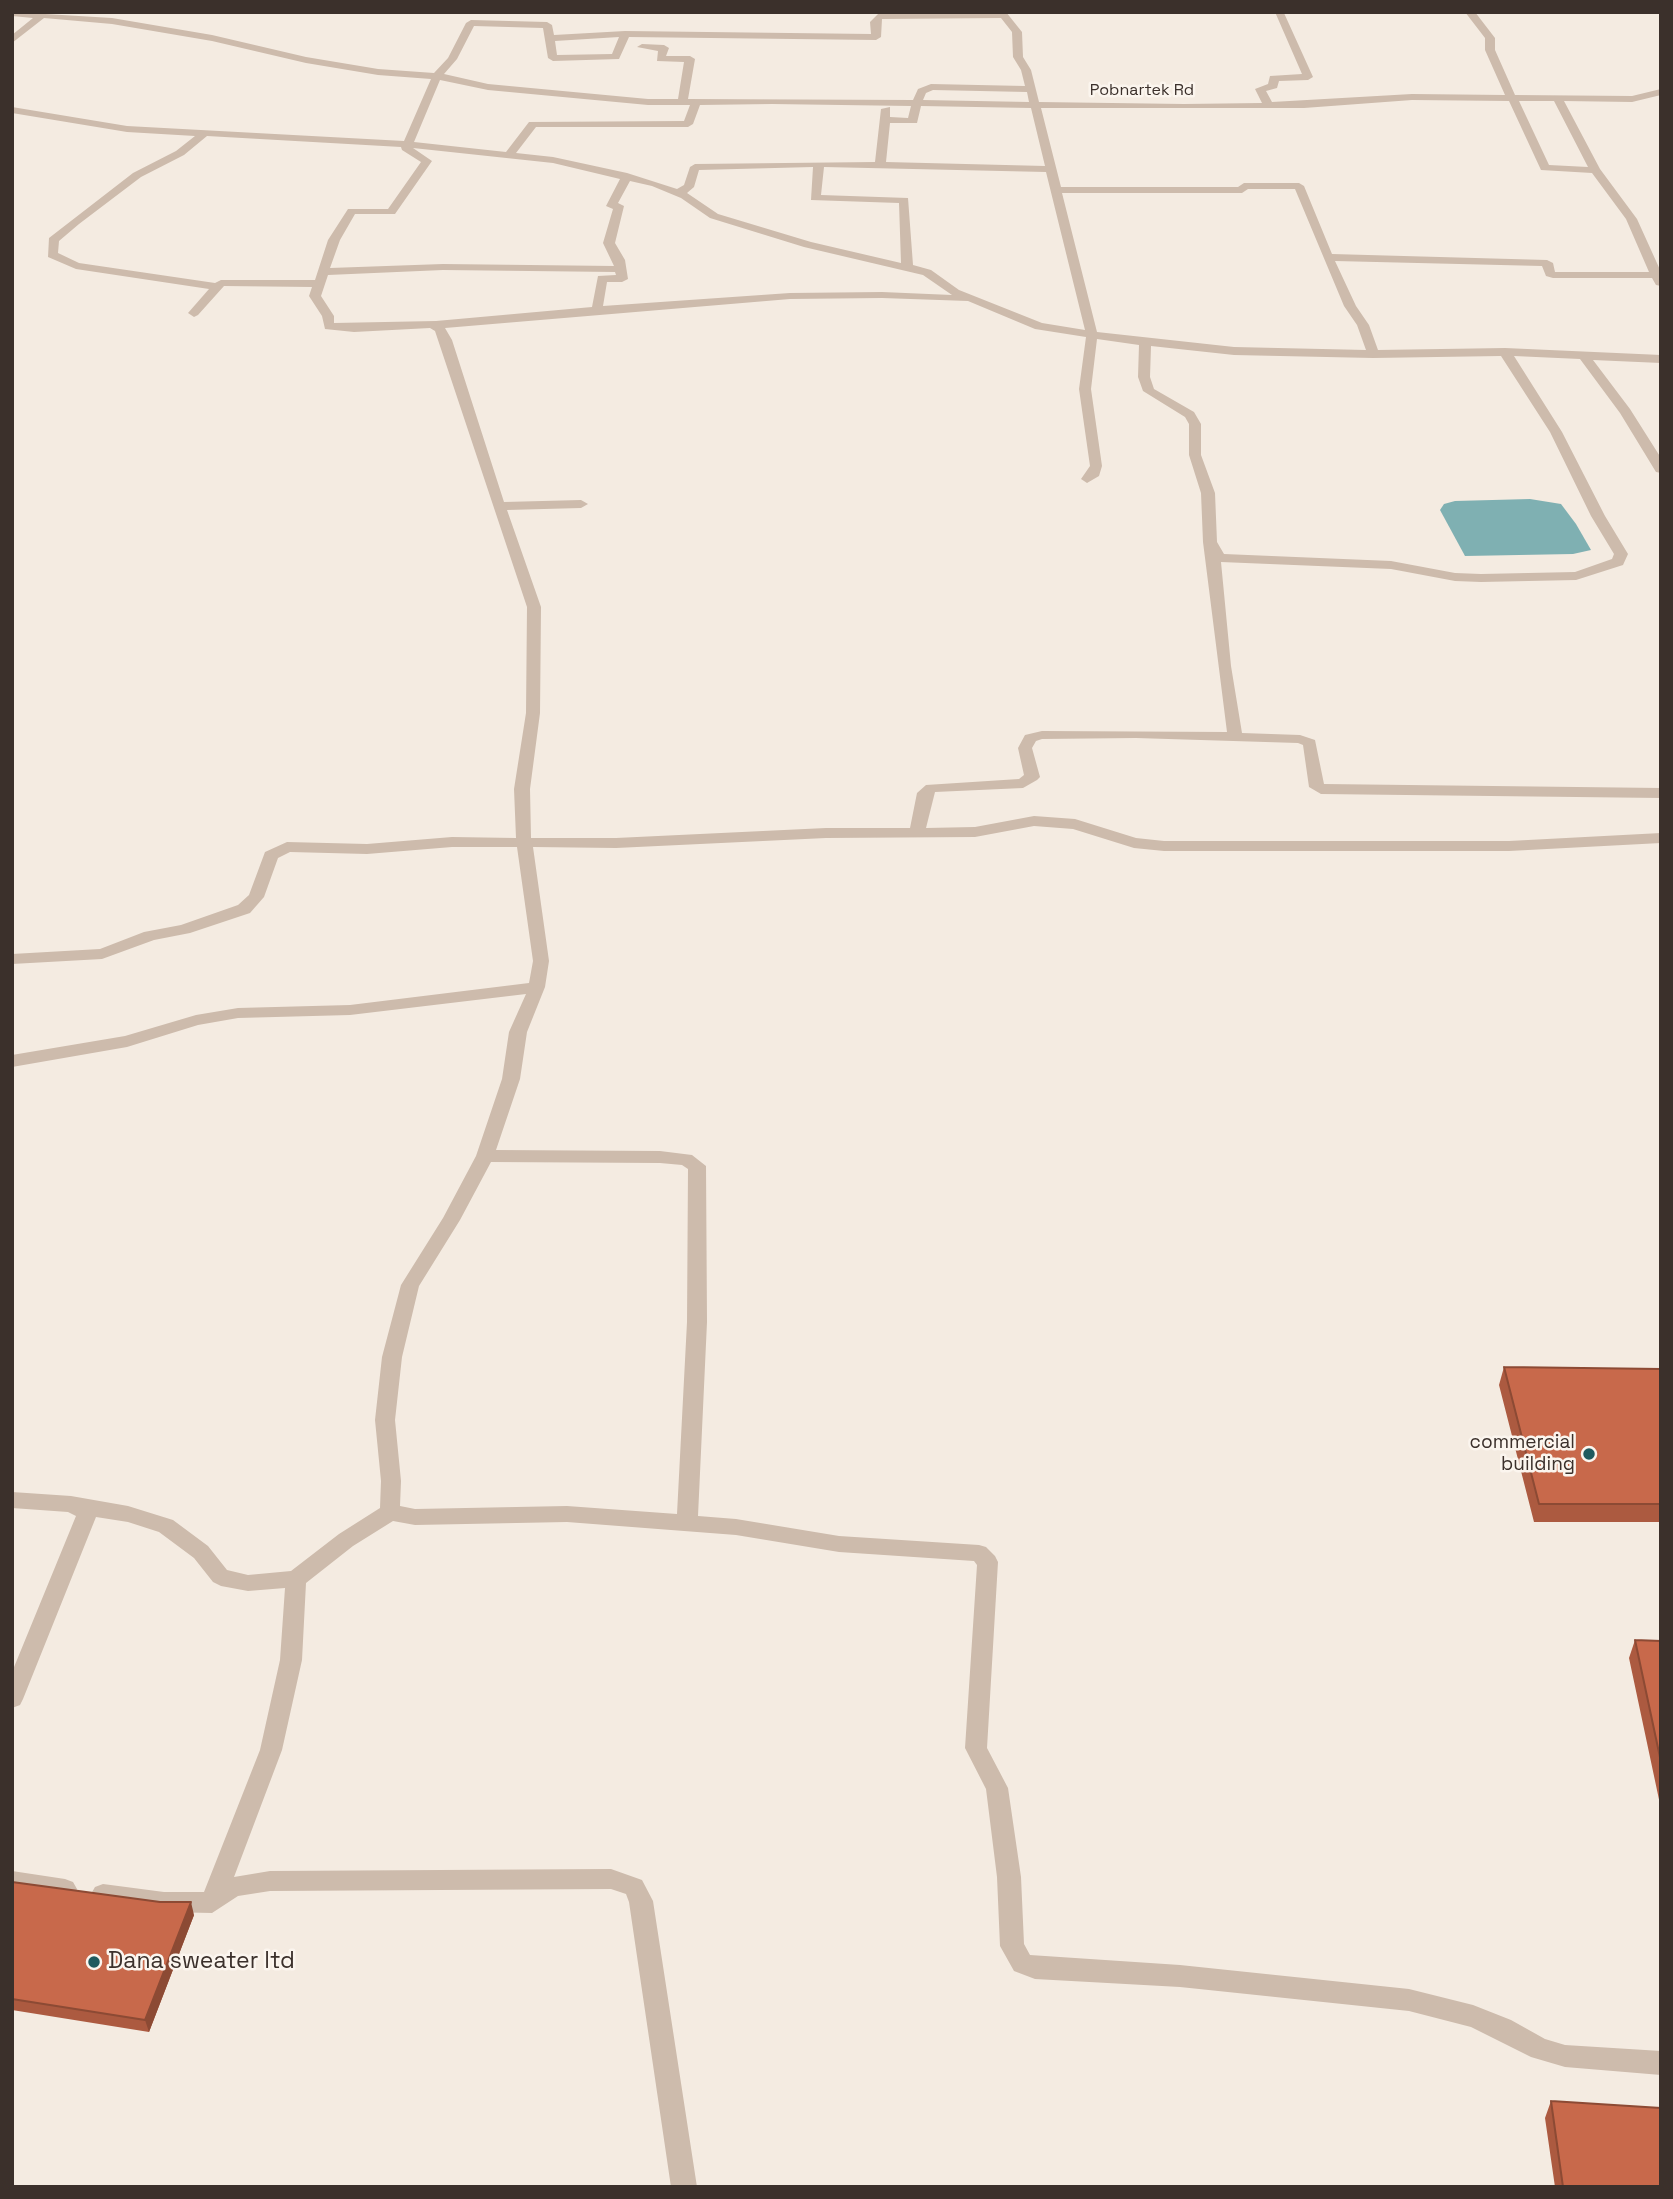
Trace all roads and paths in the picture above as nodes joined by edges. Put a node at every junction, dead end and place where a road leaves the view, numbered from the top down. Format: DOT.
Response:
graph roads {
  1 [pos="1291,12"];
  2 [pos="1470,12"];
  3 [pos="12,13"];
  4 [pos="1279,13"];
  5 [pos="879,14"];
  6 [pos="1002,14"];
  7 [pos="42,15"];
  8 [pos="625,34"];
  9 [pos="550,38"];
  10 [pos="12,40"];
  11 [pos="621,46"];
  12 [pos="437,76"];
  13 [pos="1031,89"];
  14 [pos="1661,92"];
  15 [pos="1511,97"];
  16 [pos="1557,97"];
  17 [pos="682,102"];
  18 [pos="696,102"];
  19 [pos="886,104"];
  20 [pos="916,104"];
  21 [pos="1035,105"];
  22 [pos="1268,106"];
  23 [pos="12,110"];
  24 [pos="884,120"];
  25 [pos="203,135"];
  26 [pos="408,144"];
  27 [pos="510,154"];
  28 [pos="819,164"];
  29 [pos="880,164"];
  30 [pos="1051,169"];
  31 [pos="1595,170"];
  32 [pos="628,176"];
  33 [pos="1058,190"];
  34 [pos="678,193"];
  35 [pos="1328,257"];
  36 [pos="907,267"];
  37 [pos="621,269"];
  38 [pos="321,278"];
  39 [pos="1659,278"];
  40 [pos="217,288"];
  41 [pos="971,299"];
  42 [pos="597,310"];
  43 [pos="194,313"];
  44 [pos="436,325"];
  45 [pos="1092,335"];
  46 [pos="1145,343"];
  47 [pos="1505,352"];
  48 [pos="1373,354"];
  49 [pos="1583,355"];
  50 [pos="1661,359"];
  51 [pos="1661,469"];
  52 [pos="1087,479"];
  53 [pos="581,504"];
  54 [pos="499,506"];
  55 [pos="1213,552"];
  56 [pos="1235,738"];
  57 [pos="1661,793"];
  58 [pos="917,832"];
  59 [pos="1661,838"];
  60 [pos="524,844"];
  61 [pos="12,959"];
  62 [pos="537,987"];
  63 [pos="12,1061"];
  64 [pos="485,1156"];
  65 [pos="12,1500"];
  66 [pos="79,1507"];
  67 [pos="390,1512"];
  68 [pos="687,1523"];
  69 [pos="296,1578"];
  70 [pos="12,1699"];
  71 [pos="12,1881"];
  72 [pos="212,1903"];
  73 [pos="1661,2063"];
  74 [pos="684,2187"];
  1 -- 4 [label="street"];
  2 -- 15 [label="street"];
  3 -- 7 [label="street, Pobnartek Rd"];
  4 -- 22 [label="street"];
  5 -- 6 [label="street"];
  5 -- 8 [label="street"];
  6 -- 13 [label="street"];
  7 -- 10 [label="street"];
  7 -- 12 [label="street, Pobnartek Rd"];
  8 -- 9 [label="street"];
  8 -- 11 [label="street"];
  9 -- 11 [label="street"];
  9 -- 12 [label="street"];
  11 -- 17 [label="street"];
  12 -- 17 [label="street, Pobnartek Rd"];
  12 -- 26 [label="street"];
  13 -- 20 [label="street"];
  13 -- 21 [label="street"];
  14 -- 16 [label="street, Pobnartek Rd"];
  15 -- 16 [label="street, Pobnartek Rd"];
  15 -- 22 [label="street, Pobnartek Rd"];
  15 -- 31 [label="street"];
  16 -- 31 [label="street"];
  17 -- 18 [label="street, Pobnartek Rd"];
  18 -- 19 [label="street, Pobnartek Rd"];
  18 -- 27 [label="street"];
  19 -- 20 [label="street, Pobnartek Rd"];
  19 -- 24 [label="street"];
  20 -- 21 [label="street, Pobnartek Rd"];
  20 -- 24 [label="street"];
  21 -- 22 [label="street, Pobnartek Rd"];
  21 -- 30 [label="street"];
  23 -- 25 [label="street"];
  24 -- 29 [label="street"];
  25 -- 26 [label="street"];
  25 -- 40 [label="street"];
  26 -- 27 [label="street"];
  26 -- 38 [label="street"];
  27 -- 32 [label="street"];
  28 -- 29 [label="street"];
  28 -- 34 [label="street"];
  28 -- 36 [label="street"];
  29 -- 30 [label="street"];
  30 -- 33 [label="street"];
  31 -- 39 [label="street"];
  32 -- 34 [label="street"];
  32 -- 37 [label="street"];
  33 -- 35 [label="street"];
  33 -- 45 [label="street"];
  34 -- 36 [label="street"];
  35 -- 39 [label="street"];
  35 -- 48 [label="street"];
  36 -- 41 [label="street"];
  37 -- 38 [label="street"];
  37 -- 42 [label="street"];
  38 -- 40 [label="street"];
  38 -- 44 [label="street"];
  40 -- 43 [label="street"];
  41 -- 42 [label="street"];
  41 -- 45 [label="street"];
  42 -- 44 [label="street"];
  44 -- 54 [label="street"];
  45 -- 46 [label="street"];
  45 -- 52 [label="street"];
  46 -- 48 [label="street"];
  46 -- 55 [label="street"];
  47 -- 48 [label="street"];
  47 -- 49 [label="street"];
  47 -- 55 [label="street"];
  49 -- 50 [label="street"];
  49 -- 51 [label="street"];
  53 -- 54 [label="street"];
  54 -- 60 [label="street"];
  55 -- 56 [label="street"];
  56 -- 57 [label="street"];
  56 -- 58 [label="street"];
  58 -- 59 [label="street"];
  58 -- 60 [label="street"];
  60 -- 61 [label="street"];
  60 -- 62 [label="street"];
  62 -- 63 [label="street"];
  62 -- 64 [label="street"];
  64 -- 67 [label="street"];
  64 -- 68 [label="street"];
  65 -- 66 [label="street"];
  66 -- 69 [label="street"];
  66 -- 70 [label="street"];
  67 -- 68 [label="street"];
  67 -- 69 [label="street"];
  68 -- 73 [label="street"];
  69 -- 72 [label="street"];
  71 -- 72 [label="street"];
  72 -- 74 [label="street"];
}
